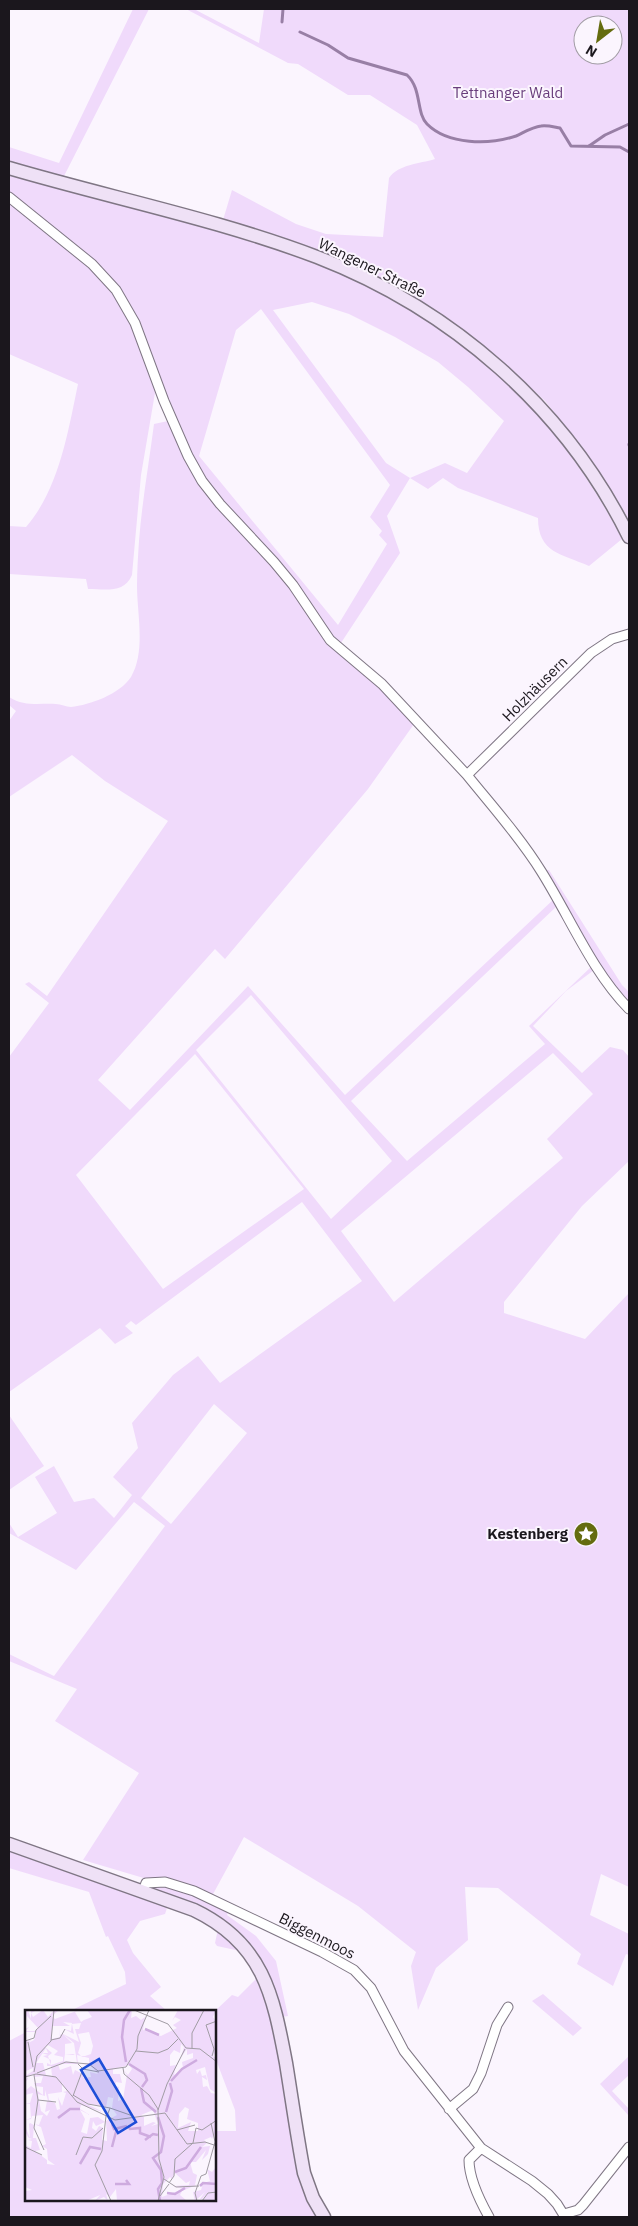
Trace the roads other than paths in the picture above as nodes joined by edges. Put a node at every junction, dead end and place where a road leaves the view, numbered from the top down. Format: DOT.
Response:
graph roads {
  1 [pos="9,168"];
  2 [pos="9,197"];
  3 [pos="629,537"];
  4 [pos="629,634"];
  5 [pos="466,775"];
  6 [pos="629,1009"];
  7 [pos="9,1844"];
  8 [pos="143,1891"];
  9 [pos="508,2007"];
  10 [pos="450,2109"];
  11 [pos="629,2146"];
  12 [pos="481,2148"];
  13 [pos="564,2216"];
  14 [pos="324,2217"];
  15 [pos="490,2217"];
  1 -- 3 [label="main road, Wangener Straße"];
  2 -- 5 [label="street"];
  4 -- 5 [label="street, Holzhäusern"];
  5 -- 6 [label="street"];
  7 -- 8 [label="main road"];
  8 -- 10 [label="street, Biggenmoos"];
  8 -- 14 [label="main road"];
  9 -- 10 [label="street"];
  10 -- 12 [label="street, Biggenmoos"];
  11 -- 13 [label="street, Biggenmoos"];
  12 -- 13 [label="street, Biggenmoos"];
  12 -- 15 [label="street"];
}
